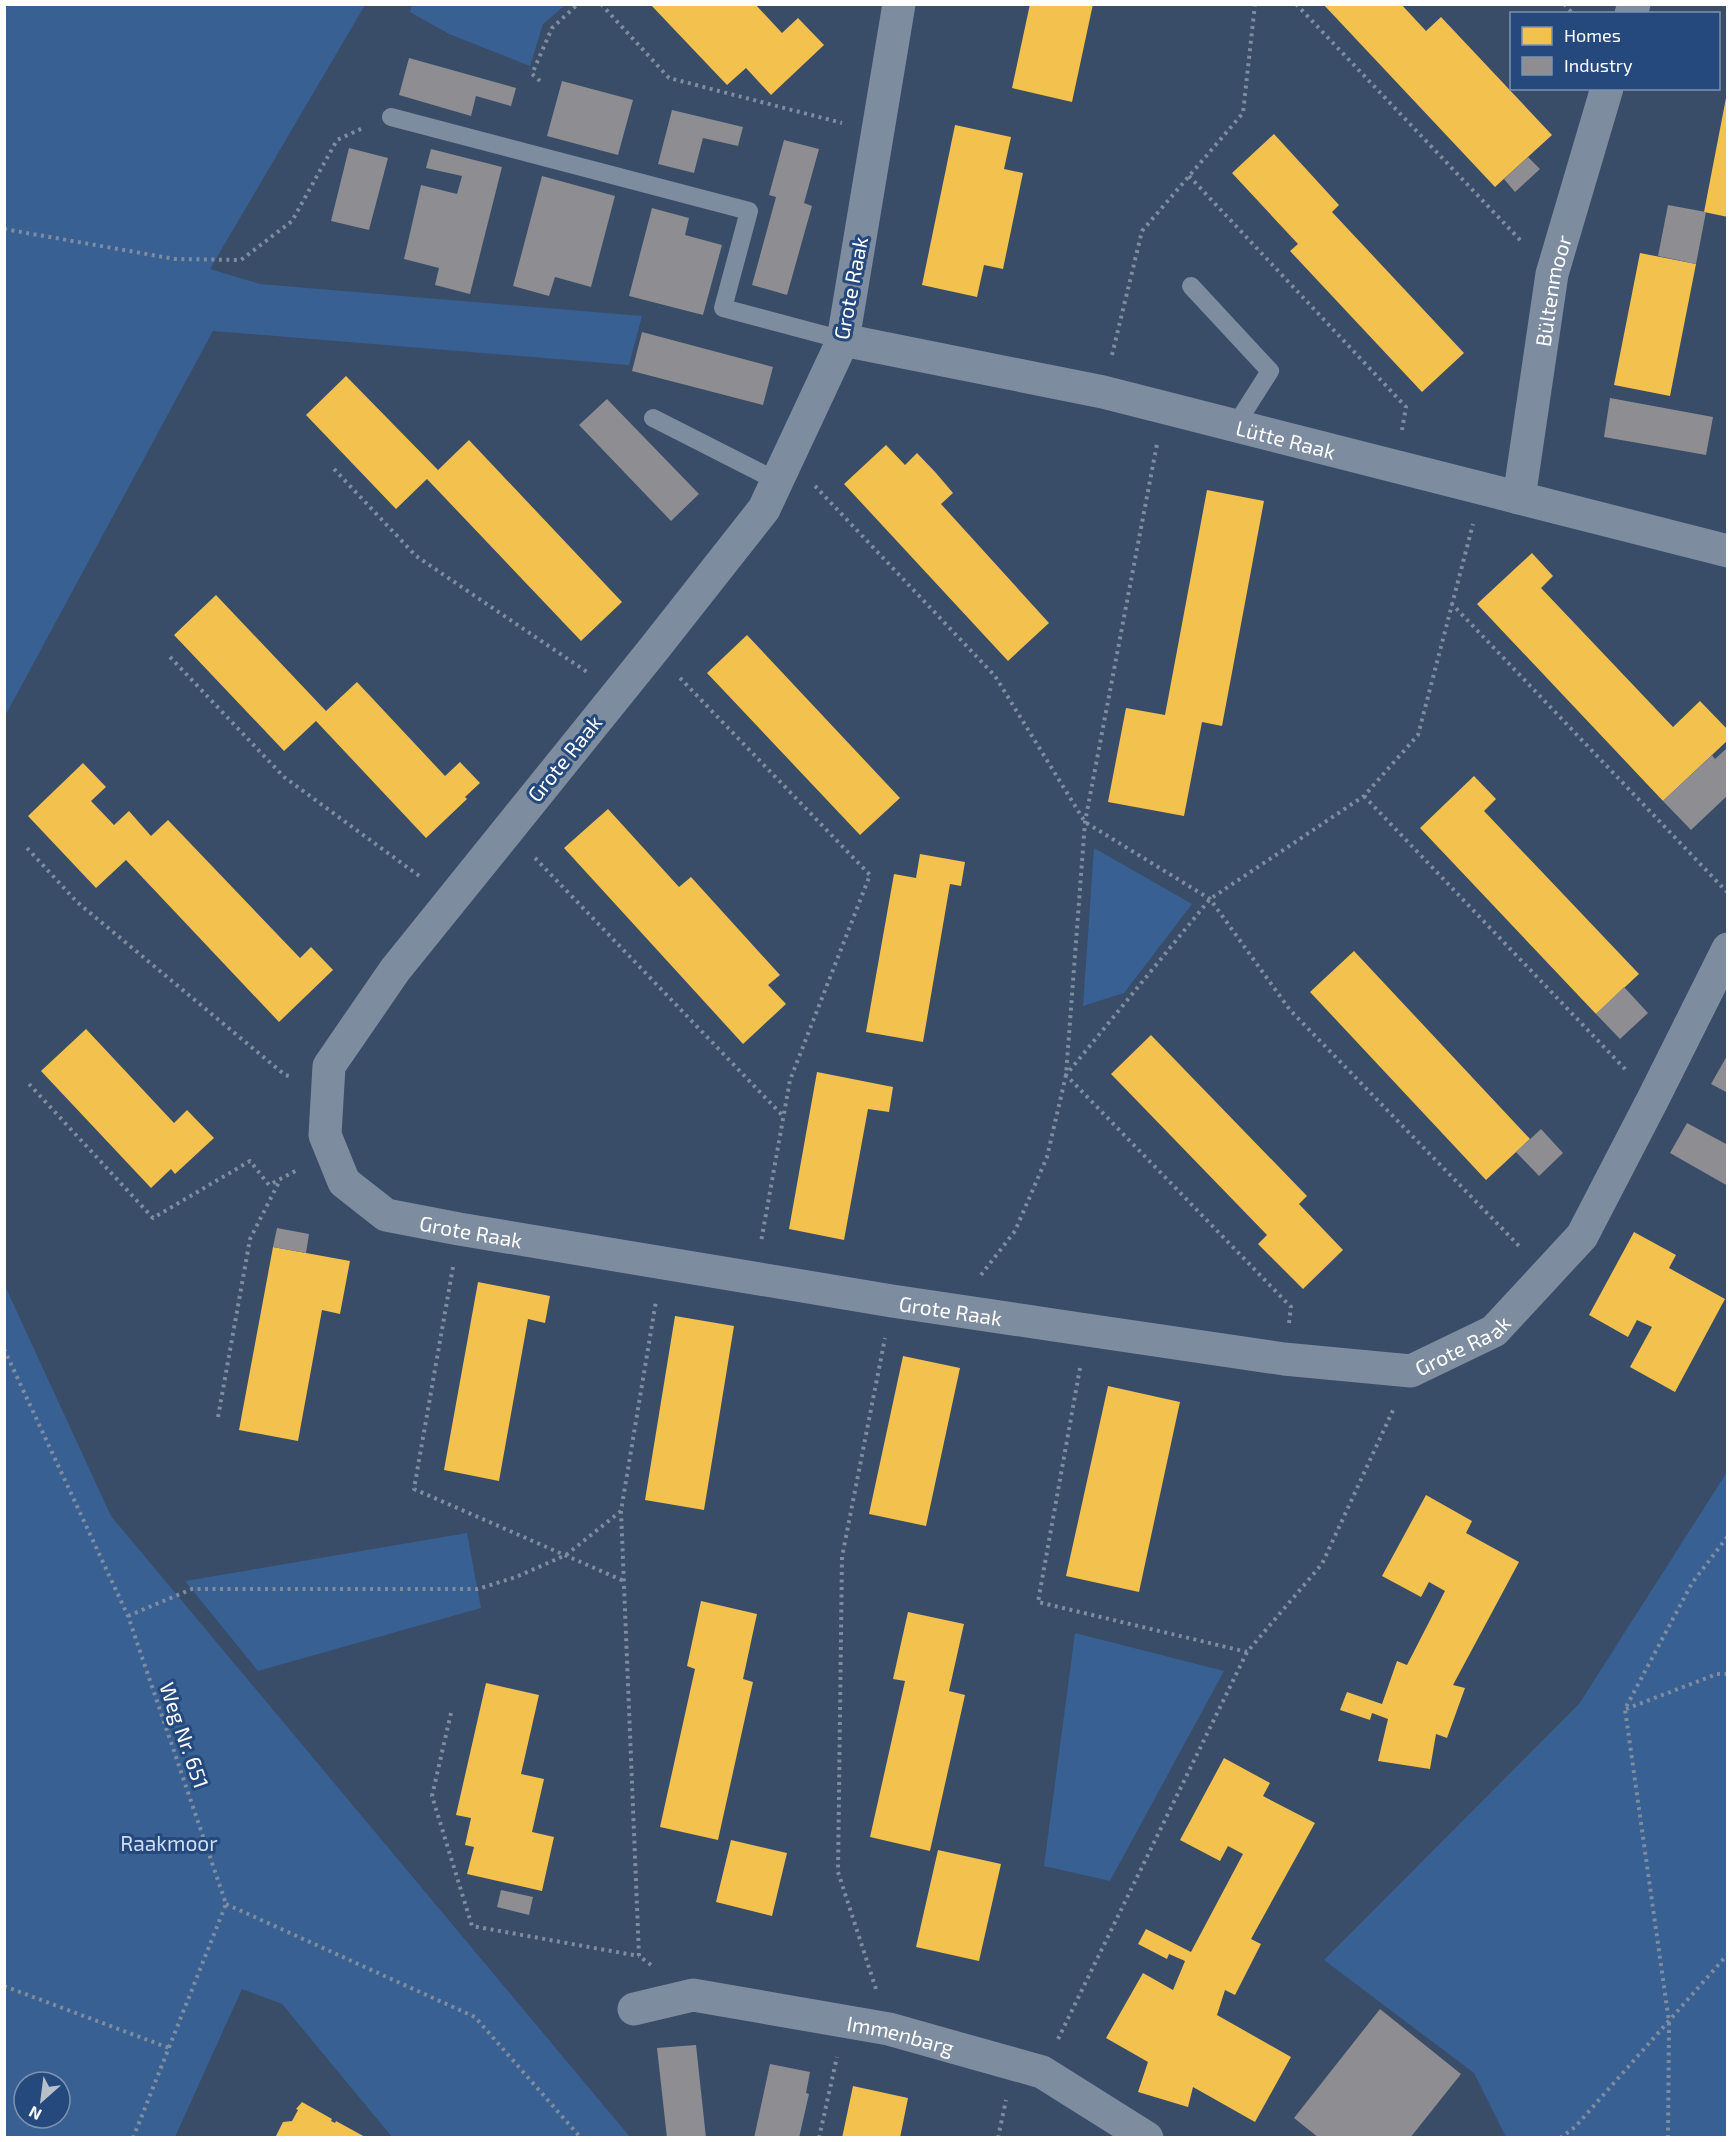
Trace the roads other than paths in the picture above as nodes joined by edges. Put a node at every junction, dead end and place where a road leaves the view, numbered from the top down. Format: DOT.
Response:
graph roads {
  1 [pos="899,4"];
  2 [pos="1606,90"];
  3 [pos="391,117"];
  4 [pos="1191,286"];
  5 [pos="843,340"];
  6 [pos="653,418"];
  7 [pos="1234,426"];
  8 [pos="782,470"];
  9 [pos="1519,498"];
  10 [pos="1728,552"];
  11 [pos="1728,949"];
  12 [pos="634,2008"];
  13 [pos="1147,2138"];
  1 -- 5 [label="street, Grote Raak"];
  2 -- 9 [label="street, Bültenmoor"];
  3 -- 5 [label="lane"];
  4 -- 7 [label="lane"];
  5 -- 7 [label="street, Lütte Raak"];
  5 -- 8 [label="street, Grote Raak"];
  6 -- 8 [label="lane"];
  7 -- 9 [label="street, Lütte Raak"];
  8 -- 11 [label="street, Grote Raak"];
  9 -- 10 [label="street, Lütte Raak"];
  12 -- 13 [label="street, Immenbarg"];
}
